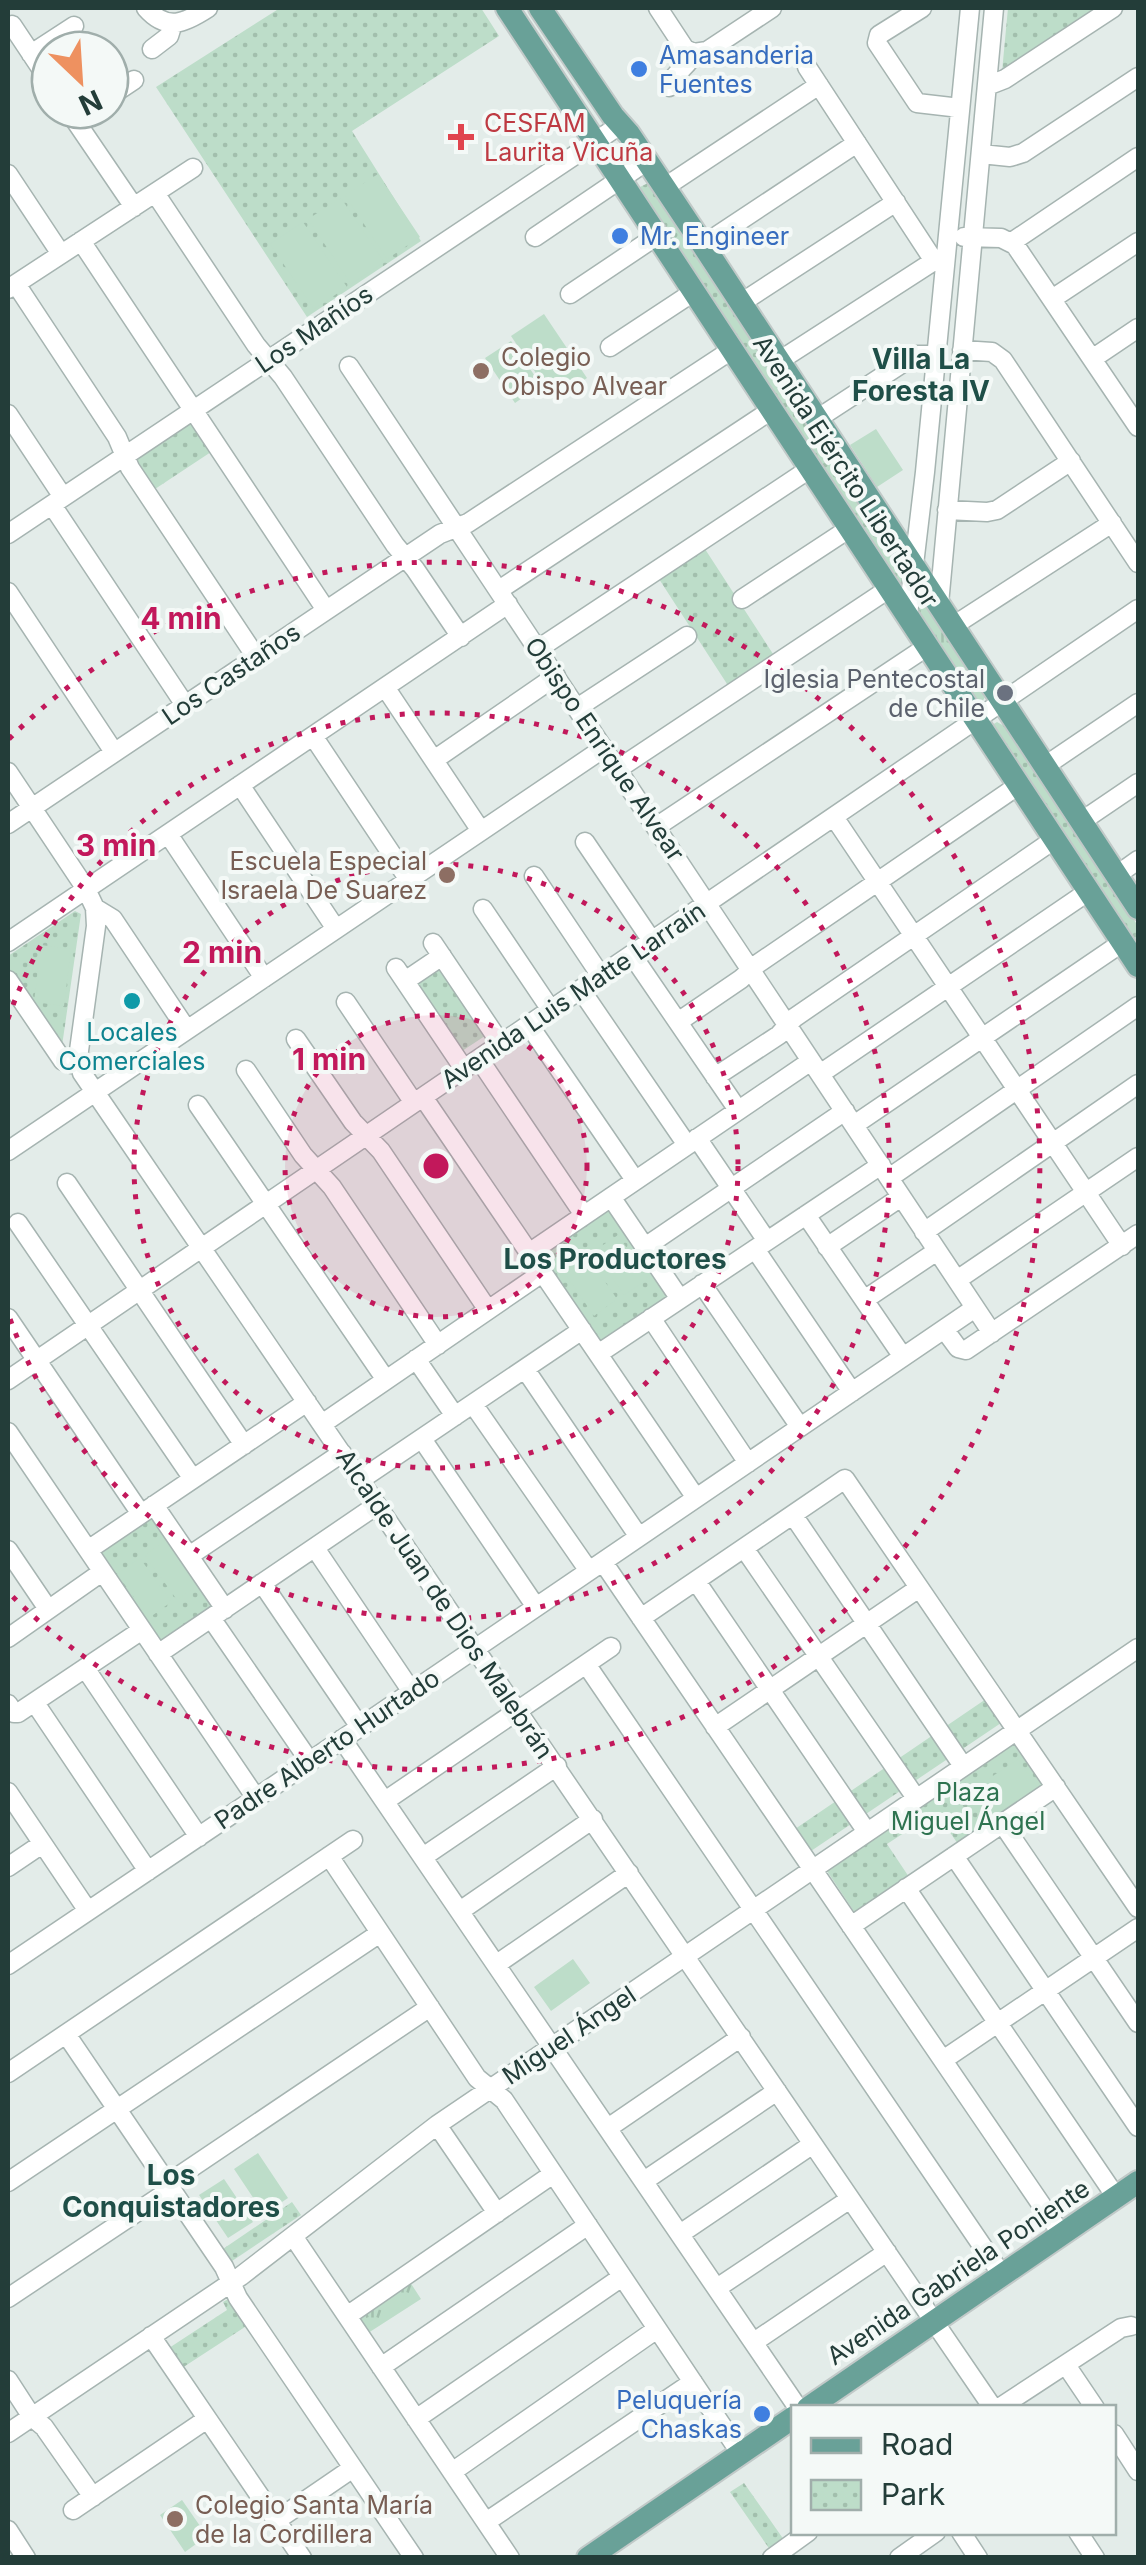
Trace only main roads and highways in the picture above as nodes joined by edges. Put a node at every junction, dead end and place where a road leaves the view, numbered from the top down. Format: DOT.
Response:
graph roads {
  1 [pos="507,8"];
  2 [pos="540,8"];
  3 [pos="1138,908"];
  4 [pos="1138,966"];
  5 [pos="1138,2182"];
  6 [pos="1128,2198"];
  7 [pos="938,2328"];
  8 [pos="813,2405"];
  9 [pos="838,2405"];
  10 [pos="791,2420"];
  11 [pos="791,2437"];
  12 [pos="588,2558"];
  13 [pos="614,2558"];
  1 -- 4 [label="main road, Avenida Ejército Libertador"];
  2 -- 3 [label="main road, Avenida Ejército Libertador"];
  5 -- 6 [label="main road, Avenida Gabriela Poniente"];
  6 -- 7 [label="main road, Avenida Gabriela Poniente"];
  6 -- 7 [label="main road, Avenida Gabriela Poniente"];
  7 -- 8 [label="main road, Avenida Gabriela Poniente"];
  7 -- 9 [label="main road, Avenida Gabriela Poniente"];
  10 -- 12 [label="main road"];
  11 -- 13 [label="main road"];
}
